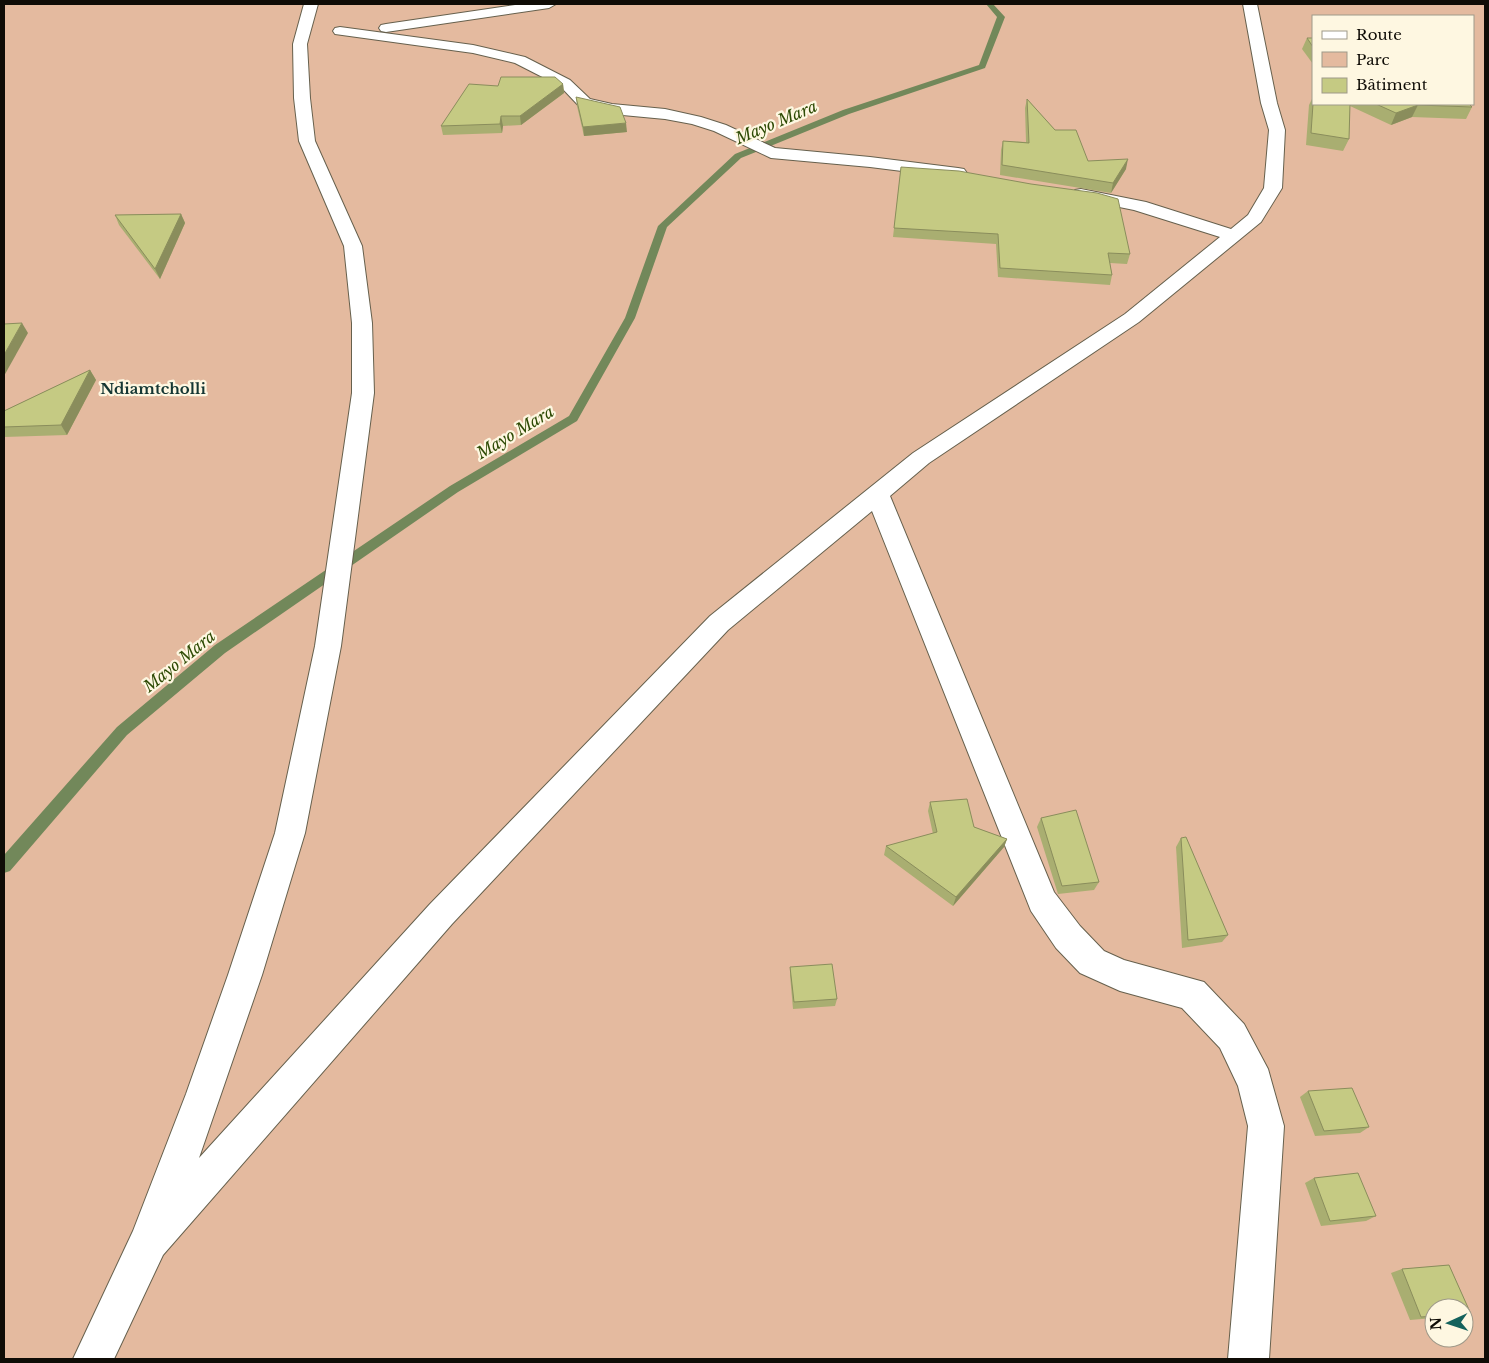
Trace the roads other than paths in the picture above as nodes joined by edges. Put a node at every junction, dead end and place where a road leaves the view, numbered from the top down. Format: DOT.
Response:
graph roads {
  1 [pos="311,4"];
  2 [pos="549,4"];
  3 [pos="1250,4"];
  4 [pos="323,31"];
  5 [pos="973,176"];
  6 [pos="1067,192"];
  7 [pos="1234,236"];
  8 [pos="878,495"];
  9 [pos="149,1241"];
  10 [pos="93,1359"];
  11 [pos="1248,1359"];
  1 -- 4 [label="street"];
  2 -- 4 [label="street"];
  3 -- 7 [label="street"];
  4 -- 5 [label="street"];
  4 -- 9 [label="street"];
  6 -- 7 [label="street"];
  7 -- 8 [label="street"];
  8 -- 9 [label="street"];
  8 -- 11 [label="street"];
  9 -- 10 [label="street"];
}
